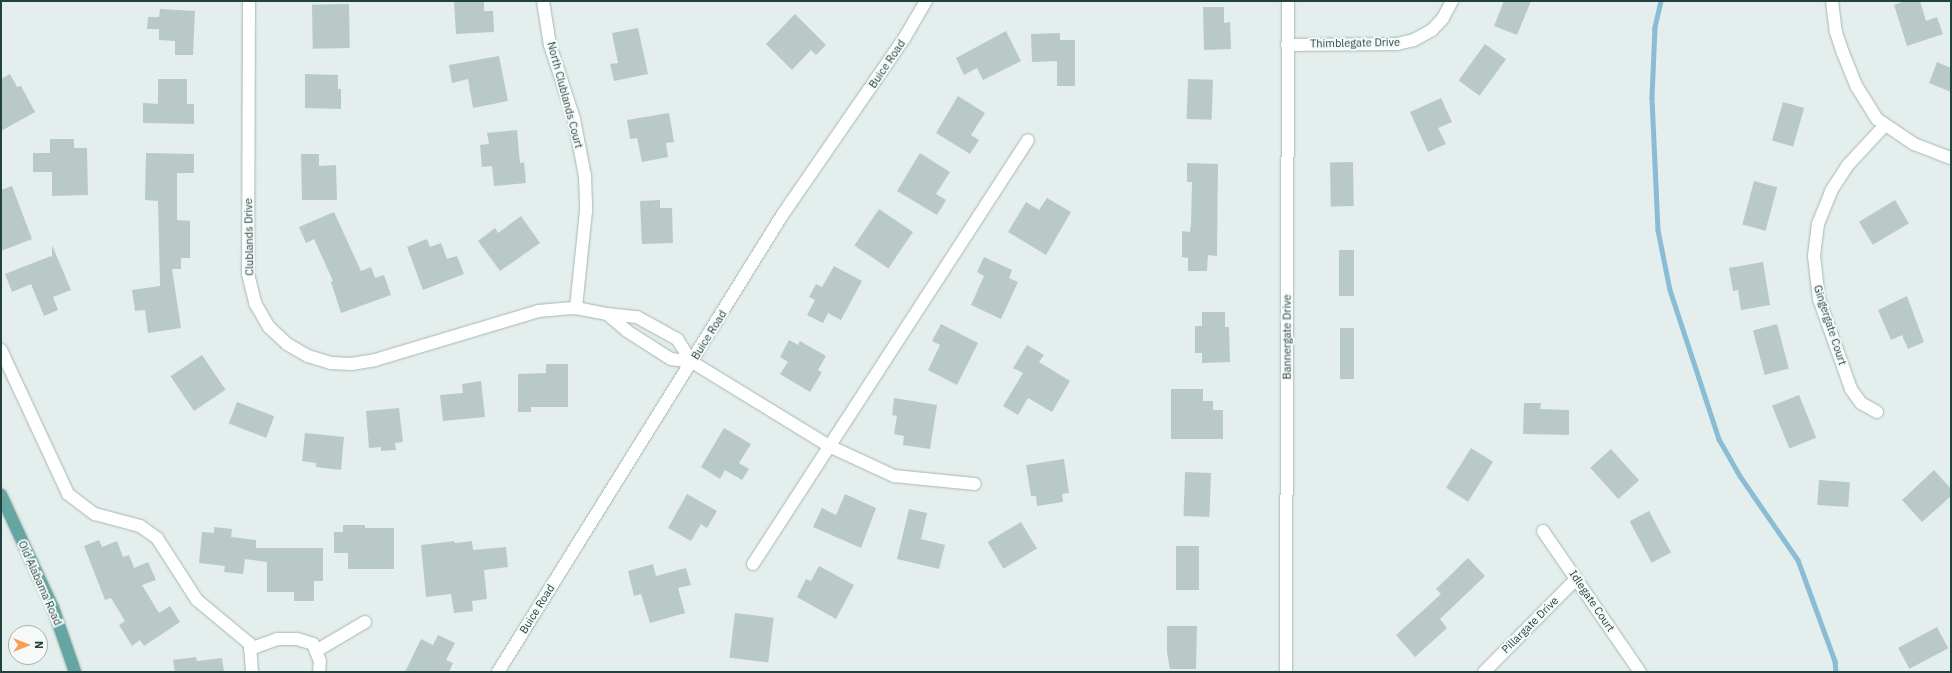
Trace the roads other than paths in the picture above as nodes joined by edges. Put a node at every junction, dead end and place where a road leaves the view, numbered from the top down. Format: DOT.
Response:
graph roads {
  1 [pos="249,1"];
  2 [pos="544,1"];
  3 [pos="926,1"];
  4 [pos="1288,1"];
  5 [pos="1452,1"];
  6 [pos="1832,1"];
  7 [pos="1288,44"];
  8 [pos="1885,125"];
  9 [pos="1028,140"];
  10 [pos="1951,158"];
  11 [pos="576,308"];
  12 [pos="607,314"];
  13 [pos="1,350"];
  14 [pos="692,362"];
  15 [pos="1877,412"];
  16 [pos="829,446"];
  17 [pos="975,484"];
  18 [pos="1,495"];
  19 [pos="1543,531"];
  20 [pos="753,564"];
  21 [pos="1576,578"];
  22 [pos="365,622"];
  23 [pos="250,649"];
  24 [pos="316,652"];
  25 [pos="75,672"];
  26 [pos="252,672"];
  27 [pos="319,672"];
  28 [pos="498,672"];
  29 [pos="1286,672"];
  30 [pos="1484,672"];
  31 [pos="1640,672"];
  1 -- 11 [label="street, Clublands Drive"];
  2 -- 11 [label="street, North Clublands Court"];
  3 -- 14 [label="street, Buice Road"];
  4 -- 7 [label="street, Bannergate Drive"];
  5 -- 7 [label="street, Thimblegate Drive"];
  6 -- 8 [label="street"];
  7 -- 29 [label="street, Bannergate Drive"];
  8 -- 10 [label="street"];
  8 -- 15 [label="street, Gingergate Court"];
  9 -- 16 [label="street"];
  11 -- 12 [label="street, Clublands Drive"];
  12 -- 14 [label="street, Clublands Drive"];
  12 -- 14 [label="street, Clublands Drive"];
  13 -- 23 [label="street"];
  14 -- 16 [label="street"];
  14 -- 28 [label="street, Buice Road"];
  16 -- 17 [label="street"];
  16 -- 20 [label="street"];
  18 -- 25 [label="main road, Old Alabama Road"];
  19 -- 21 [label="street, Idlegate Court"];
  21 -- 30 [label="street, Pillargate Drive"];
  21 -- 31 [label="street, Idlegate Court"];
  22 -- 24 [label="street"];
  23 -- 24 [label="street"];
  23 -- 26 [label="street"];
  24 -- 27 [label="street"];
}
